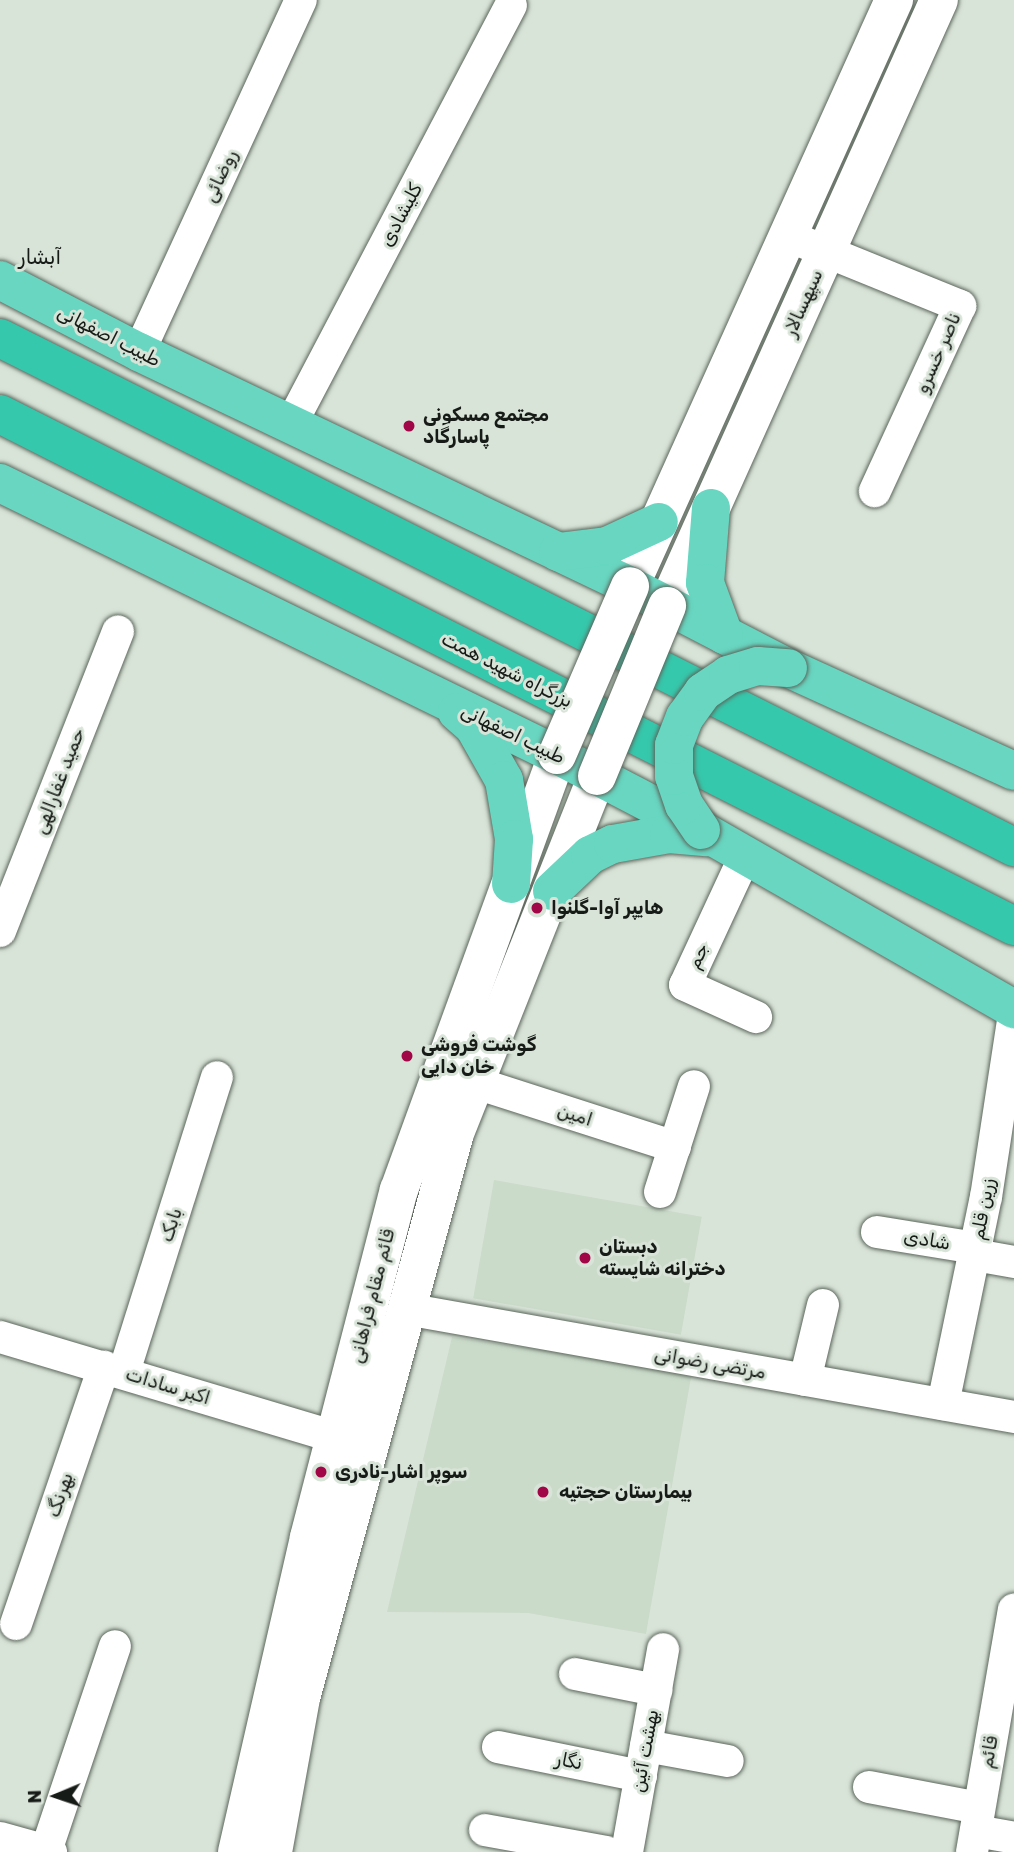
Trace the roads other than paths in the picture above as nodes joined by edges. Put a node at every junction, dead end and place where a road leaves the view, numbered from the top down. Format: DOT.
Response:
graph roads {
  1 [pos="302,0"];
  2 [pos="894,0"];
  3 [pos="939,0"];
  4 [pos="511,5"];
  5 [pos="788,236"];
  6 [pos="826,252"];
  7 [pos="0,280"];
  8 [pos="0,338"];
  9 [pos="139,352"];
  10 [pos="0,414"];
  11 [pos="291,424"];
  12 [pos="0,483"];
  13 [pos="875,491"];
  14 [pos="711,508"];
  15 [pos="659,522"];
  16 [pos="558,552"];
  17 [pos="630,586"];
  18 [pos="667,606"];
  19 [pos="118,631"];
  20 [pos="724,635"];
  21 [pos="788,668"];
  22 [pos="445,701"];
  23 [pos="556,755"];
  24 [pos="1014,771"];
  25 [pos="597,776"];
  26 [pos="721,841"];
  27 [pos="1014,847"];
  28 [pos="511,884"];
  29 [pos="552,891"];
  30 [pos="1014,926"];
  31 [pos="0,931"];
  32 [pos="1014,1011"];
  33 [pos="756,1017"];
  34 [pos="218,1077"];
  35 [pos="476,1083"];
  36 [pos="694,1086"];
  37 [pos="675,1147"];
  38 [pos="660,1192"];
  39 [pos="1000,1199"];
  40 [pos="877,1232"];
  41 [pos="975,1251"];
  42 [pos="1014,1262"];
  43 [pos="823,1305"];
  44 [pos="406,1309"];
  45 [pos="0,1337"];
  46 [pos="114,1369"];
  47 [pos="805,1380"];
  48 [pos="943,1404"];
  49 [pos="1014,1417"];
  50 [pos="335,1437"];
  51 [pos="1014,1610"];
  52 [pos="16,1624"];
  53 [pos="115,1646"];
  54 [pos="663,1649"];
  55 [pos="575,1674"];
  56 [pos="656,1690"];
  57 [pos="1003,1737"];
  58 [pos="498,1747"];
  59 [pos="643,1761"];
  60 [pos="728,1761"];
  61 [pos="869,1787"];
  62 [pos="485,1830"];
  63 [pos="976,1830"];
  64 [pos="0,1838"];
  65 [pos="1014,1838"];
  66 [pos="49,1851"];
  67 [pos="237,1852"];
  68 [pos="273,1852"];
  69 [pos="606,1852"];
  70 [pos="627,1852"];
  1 -- 9 [label="street, روضائی"];
  2 -- 5 [label="main road"];
  3 -- 6 [label="main road, سپهسالار"];
  4 -- 11 [label="street, کلیشادی"];
  5 -- 6 [label="street, ناصر خسرو"];
  5 -- 15 [label="main road"];
  6 -- 13 [label="street, ناصر خسرو"];
  6 -- 14 [label="main road, سپهسالار"];
  7 -- 9 [label="main road, طبیب اصفهانی"];
  8 -- 27 [label="highway"];
  9 -- 11 [label="main road, طبیب اصفهانی"];
  10 -- 30 [label="highway, بزرگراه شهید همت"];
  11 -- 16 [label="main road, طبیب اصفهانی"];
  12 -- 22 [label="main road, طبیب اصفهانی"];
  14 -- 18 [label="main road, سپهسالار"];
  14 -- 20 [label="main road"];
  15 -- 16 [label="main road"];
  15 -- 17 [label="main road"];
  16 -- 17 [label="main road, طبیب اصفهانی"];
  17 -- 18 [label="main road, طبیب اصفهانی"];
  17 -- 23 [label="main road, قائم مقام فراهانی, bridge"];
  18 -- 20 [label="main road, طبیب اصفهانی"];
  18 -- 25 [label="main road, سپهسالار, bridge"];
  19 -- 31 [label="street, حمید غفارالهی"];
  20 -- 21 [label="main road, طبیب اصفهانی"];
  21 -- 24 [label="main road, طبیب اصفهانی"];
  21 -- 26 [label="main road, bridge"];
  22 -- 23 [label="main road, طبیب اصفهانی"];
  22 -- 28 [label="main road"];
  23 -- 25 [label="main road, طبیب اصفهانی"];
  23 -- 28 [label="main road, قائم مقام فراهانی"];
  25 -- 26 [label="main road, طبیب اصفهانی"];
  25 -- 29 [label="main road, قائم مقام فراهانی"];
  26 -- 29 [label="main road"];
  26 -- 32 [label="main road, طبیب اصفهانی"];
  26 -- 33 [label="street, جم"];
  28 -- 50 [label="main road, قائم مقام فراهانی"];
  29 -- 35 [label="main road, قائم مقام فراهانی"];
  32 -- 39 [label="street, زرین قلم"];
  34 -- 46 [label="street, بابک"];
  35 -- 37 [label="street, امین"];
  35 -- 44 [label="main road, قائم مقام فراهانی"];
  36 -- 37 [label="street"];
  37 -- 38 [label="street"];
  39 -- 41 [label="street, زرین قلم"];
  40 -- 41 [label="street, شادی"];
  41 -- 42 [label="street, شادی"];
  41 -- 48 [label="street, زرین قلم"];
  43 -- 47 [label="street"];
  44 -- 47 [label="street, مرتضی رضوانی"];
  44 -- 68 [label="main road, قائم مقام فراهانی"];
  45 -- 46 [label="street, اکبر سادات"];
  46 -- 50 [label="street, اکبر سادات"];
  46 -- 52 [label="street, بهرنگ"];
  47 -- 48 [label="street, مرتضی رضوانی"];
  48 -- 49 [label="street, مرتضی رضوانی"];
  50 -- 67 [label="main road, قائم مقام فراهانی"];
  51 -- 57 [label="street, قائم"];
  53 -- 66 [label="street"];
  54 -- 56 [label="street, بهشت آئین"];
  55 -- 56 [label="street"];
  56 -- 59 [label="street, بهشت آئین"];
  57 -- 63 [label="street, قائم"];
  58 -- 59 [label="street, نگار"];
  59 -- 60 [label="street, نگار"];
  59 -- 70 [label="street, بهشت آئین"];
  61 -- 63 [label="street"];
  62 -- 69 [label="street"];
  63 -- 65 [label="street"];
  64 -- 66 [label="street"];
}
